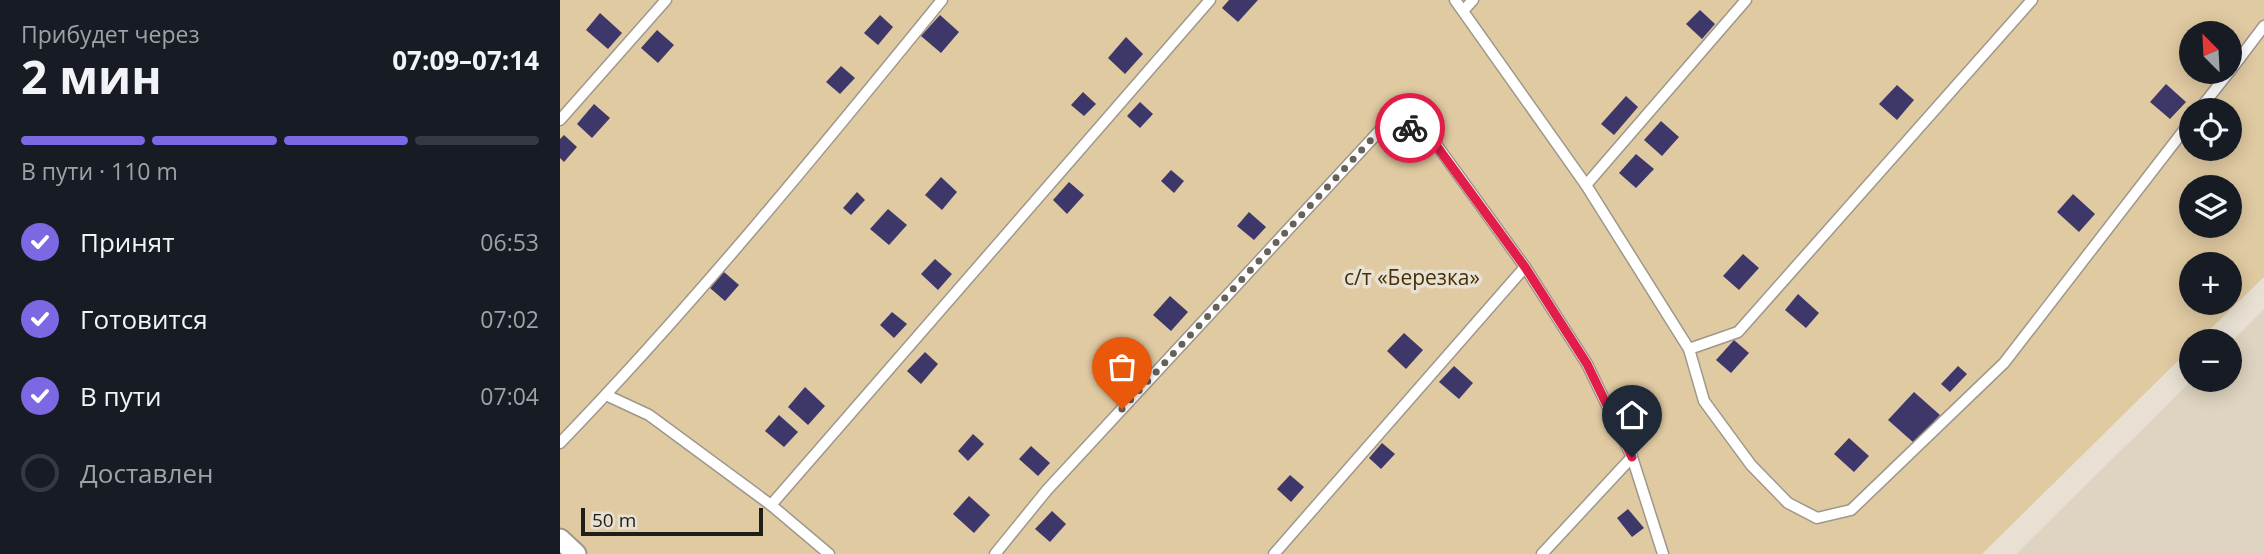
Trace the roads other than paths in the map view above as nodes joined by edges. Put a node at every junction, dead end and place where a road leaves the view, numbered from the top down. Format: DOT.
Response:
graph roads {
  1 [pos="666,0"];
  2 [pos="942,0"];
  3 [pos="1210,0"];
  4 [pos="1455,0"];
  5 [pos="1474,0"];
  6 [pos="1746,0"];
  7 [pos="2032,0"];
  8 [pos="1464,11"];
  9 [pos="2264,26"];
  10 [pos="2242,54"];
  11 [pos="2219,84"];
  12 [pos="2208,98"];
  13 [pos="560,120"];
  14 [pos="2179,137"];
  15 [pos="1586,185"];
  16 [pos="1525,267"];
  17 [pos="1689,349"];
  18 [pos="606,395"];
  19 [pos="560,443"];
  20 [pos="1632,457"];
  21 [pos="771,505"];
  22 [pos="560,539"];
  23 [pos="576,554"];
  24 [pos="829,554"];
  25 [pos="995,554"];
  26 [pos="1274,554"];
  27 [pos="1542,554"];
  28 [pos="1662,554"];
  1 -- 13 [label="lane"];
  2 -- 18 [label="lane"];
  3 -- 21 [label="lane"];
  4 -- 8 [label="lane"];
  5 -- 8 [label="lane"];
  6 -- 15 [label="lane"];
  7 -- 17 [label="lane"];
  8 -- 15 [label="lane"];
  9 -- 10 [label="lane"];
  11 -- 12 [label="lane"];
  14 -- 17 [label="lane"];
  15 -- 17 [label="lane"];
  16 -- 20 [label="lane"];
  16 -- 25 [label="lane"];
  16 -- 26 [label="lane"];
  18 -- 19 [label="lane"];
  18 -- 21 [label="lane"];
  20 -- 27 [label="lane"];
  20 -- 28 [label="lane"];
  21 -- 24 [label="lane"];
  22 -- 23 [label="street"];
}
